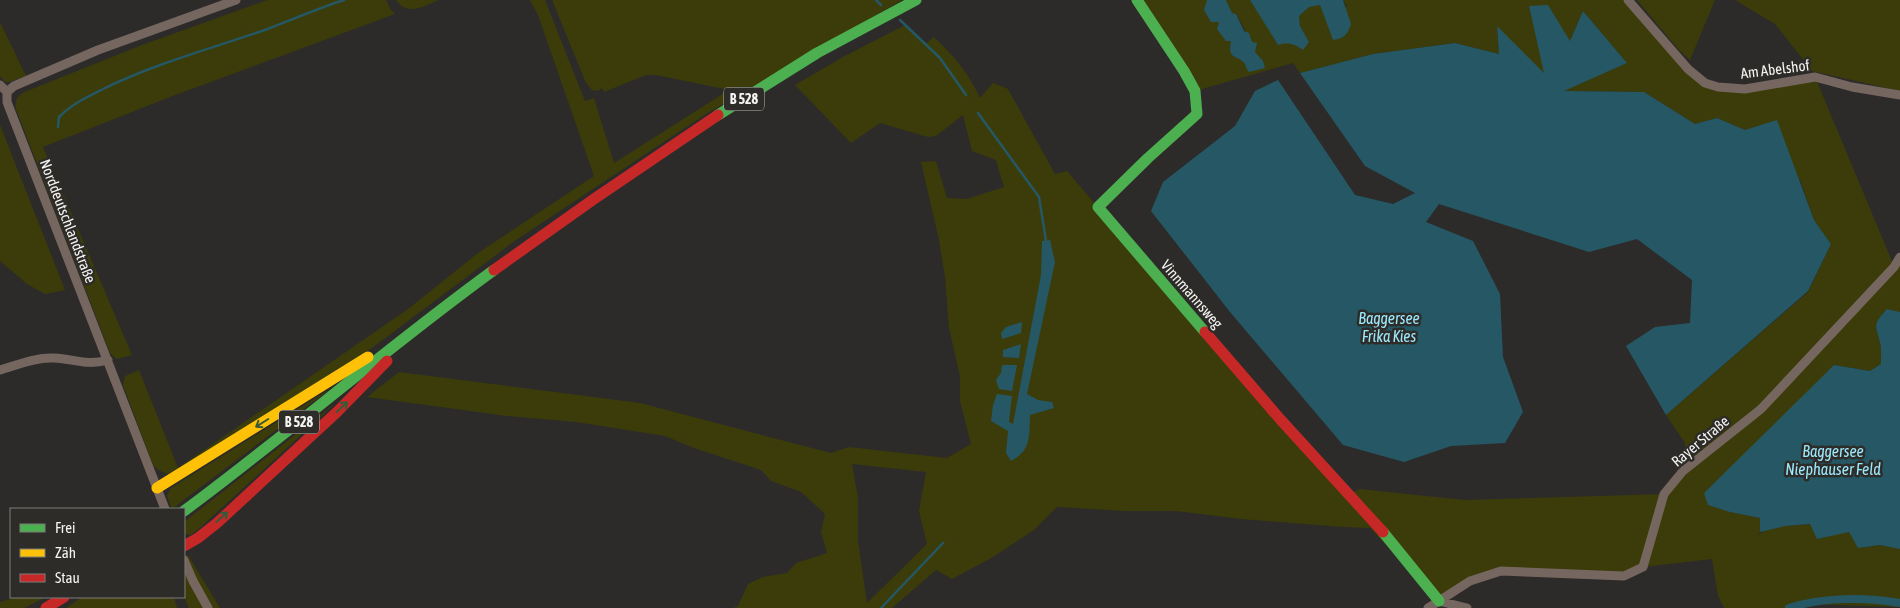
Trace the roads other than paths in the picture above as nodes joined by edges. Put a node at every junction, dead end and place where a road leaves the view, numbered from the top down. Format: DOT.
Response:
graph roads {
  1 [pos="236,0"];
  2 [pos="916,0"];
  3 [pos="1137,0"];
  4 [pos="1628,0"];
  5 [pos="0,85"];
  6 [pos="7,92"];
  7 [pos="1900,96"];
  8 [pos="1900,257"];
  9 [pos="408,334"];
  10 [pos="108,360"];
  11 [pos="0,370"];
  12 [pos="157,488"];
  13 [pos="165,508"];
  14 [pos="186,510"];
  15 [pos="185,546"];
  16 [pos="185,562"];
  17 [pos="62,598"];
  18 [pos="1439,601"];
  19 [pos="46,608"];
  20 [pos="208,608"];
  21 [pos="1428,608"];
  22 [pos="1467,608"];
  1 -- 6 [label="street"];
  2 -- 9 [label="main road, B 528"];
  3 -- 18 [label="main road, Vinnmannsweg"];
  4 -- 7 [label="street, Am Abelshof"];
  5 -- 6 [label="street"];
  6 -- 10 [label="street, Norddeutschlandstraße"];
  8 -- 18 [label="street, Rayer Straße"];
  9 -- 12 [label="main road, one-way"];
  9 -- 14 [label="main road, B 528"];
  15 -- 9 [label="main road, one-way"];
  10 -- 11 [label="street"];
  10 -- 12 [label="street, Norddeutschlandstraße"];
  12 -- 13 [label="street, Norddeutschlandstraße"];
  16 -- 20 [label="street"];
  17 -- 19 [label="main road"];
  18 -- 21 [label="street, Rayer Straße"];
  18 -- 22 [label="street"];
}
